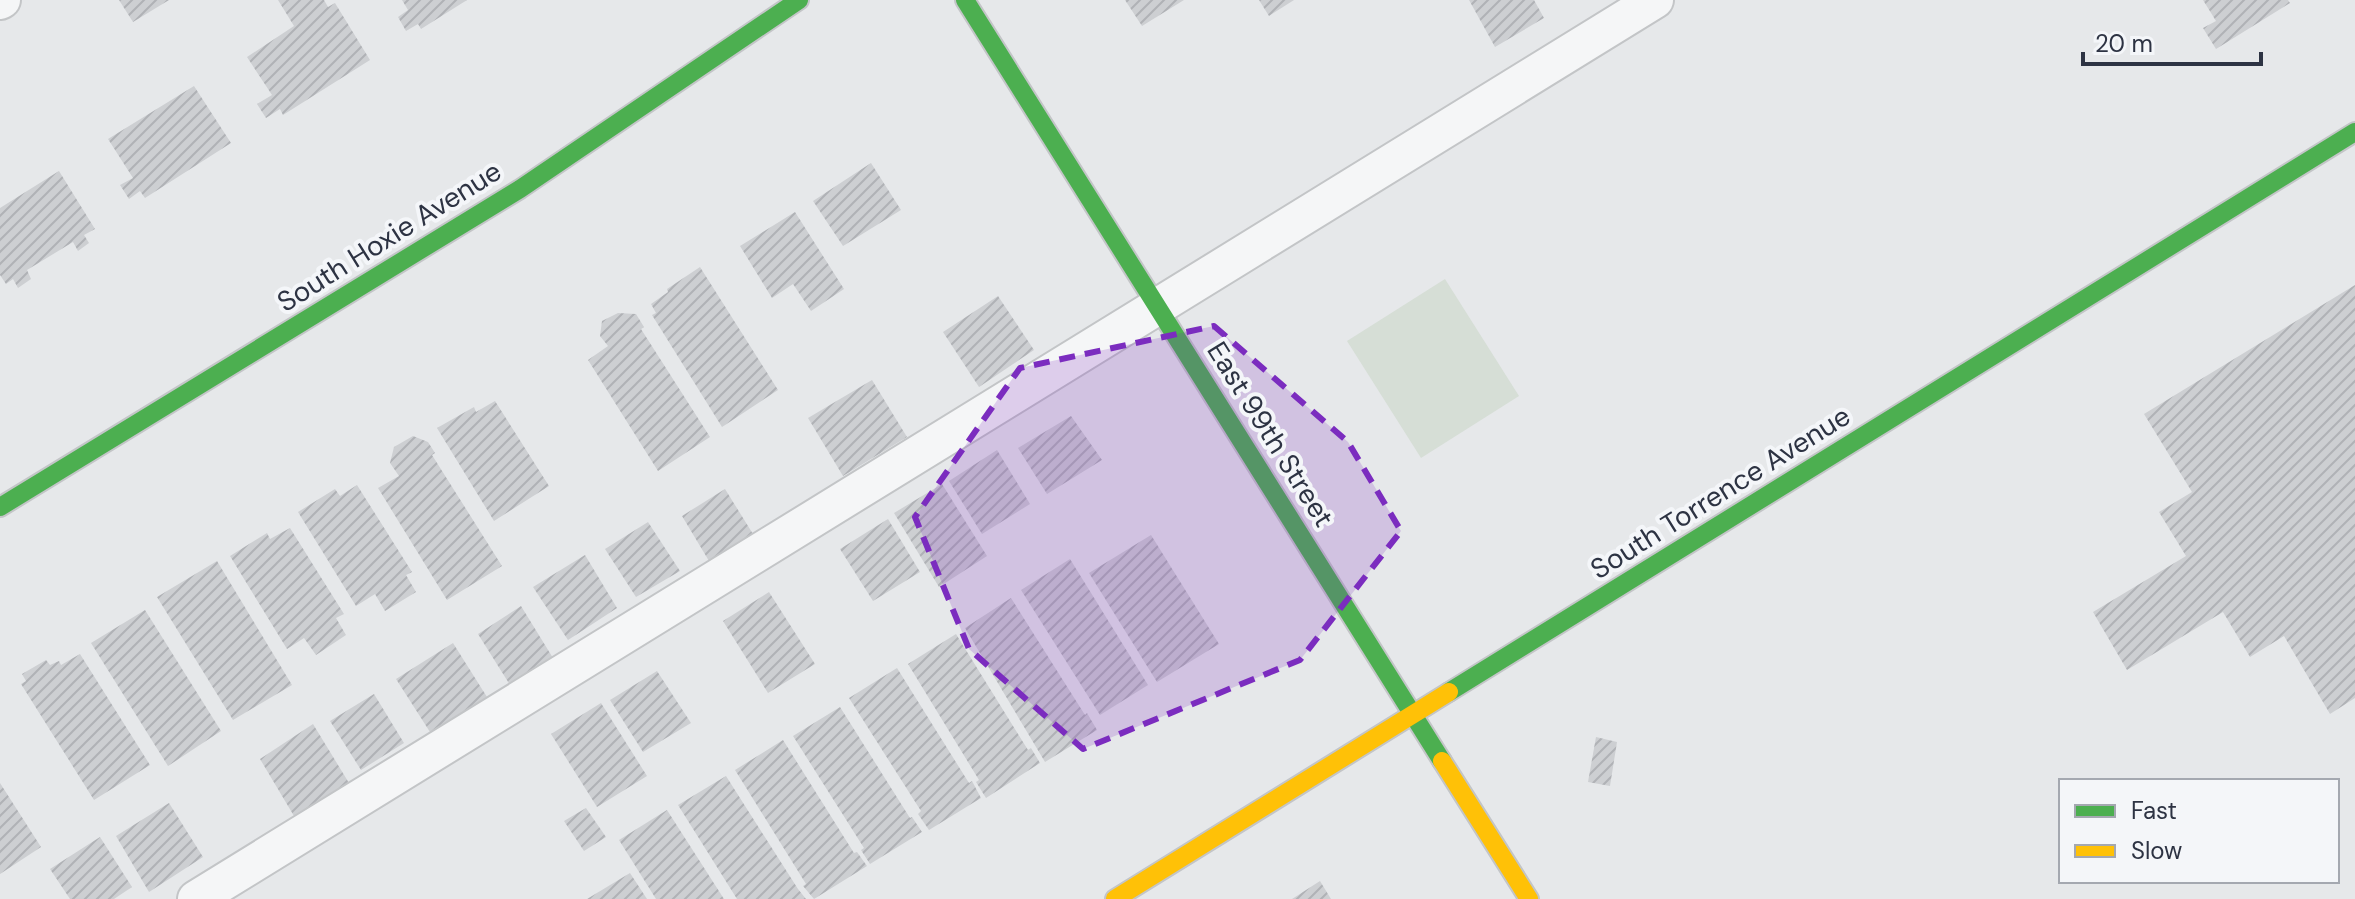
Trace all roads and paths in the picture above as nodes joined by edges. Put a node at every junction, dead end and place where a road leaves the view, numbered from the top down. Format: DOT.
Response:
graph roads {
  1 [pos="799,0"];
  2 [pos="965,0"];
  3 [pos="1655,0"];
  4 [pos="2355,132"];
  5 [pos="1158,307"];
  6 [pos="0,507"];
  7 [pos="1414,715"];
  8 [pos="196,899"];
  9 [pos="1115,899"];
  10 [pos="1529,899"];
  1 -- 6 [label="street, South Hoxie Avenue"];
  2 -- 5 [label="street, East 99th Street"];
  3 -- 5 [label="lane"];
  4 -- 7 [label="street, South Torrence Avenue"];
  5 -- 7 [label="street, East 99th Street"];
  5 -- 8 [label="lane"];
  7 -- 9 [label="street, South Torrence Avenue"];
  7 -- 10 [label="street, East 99th Street"];
}
